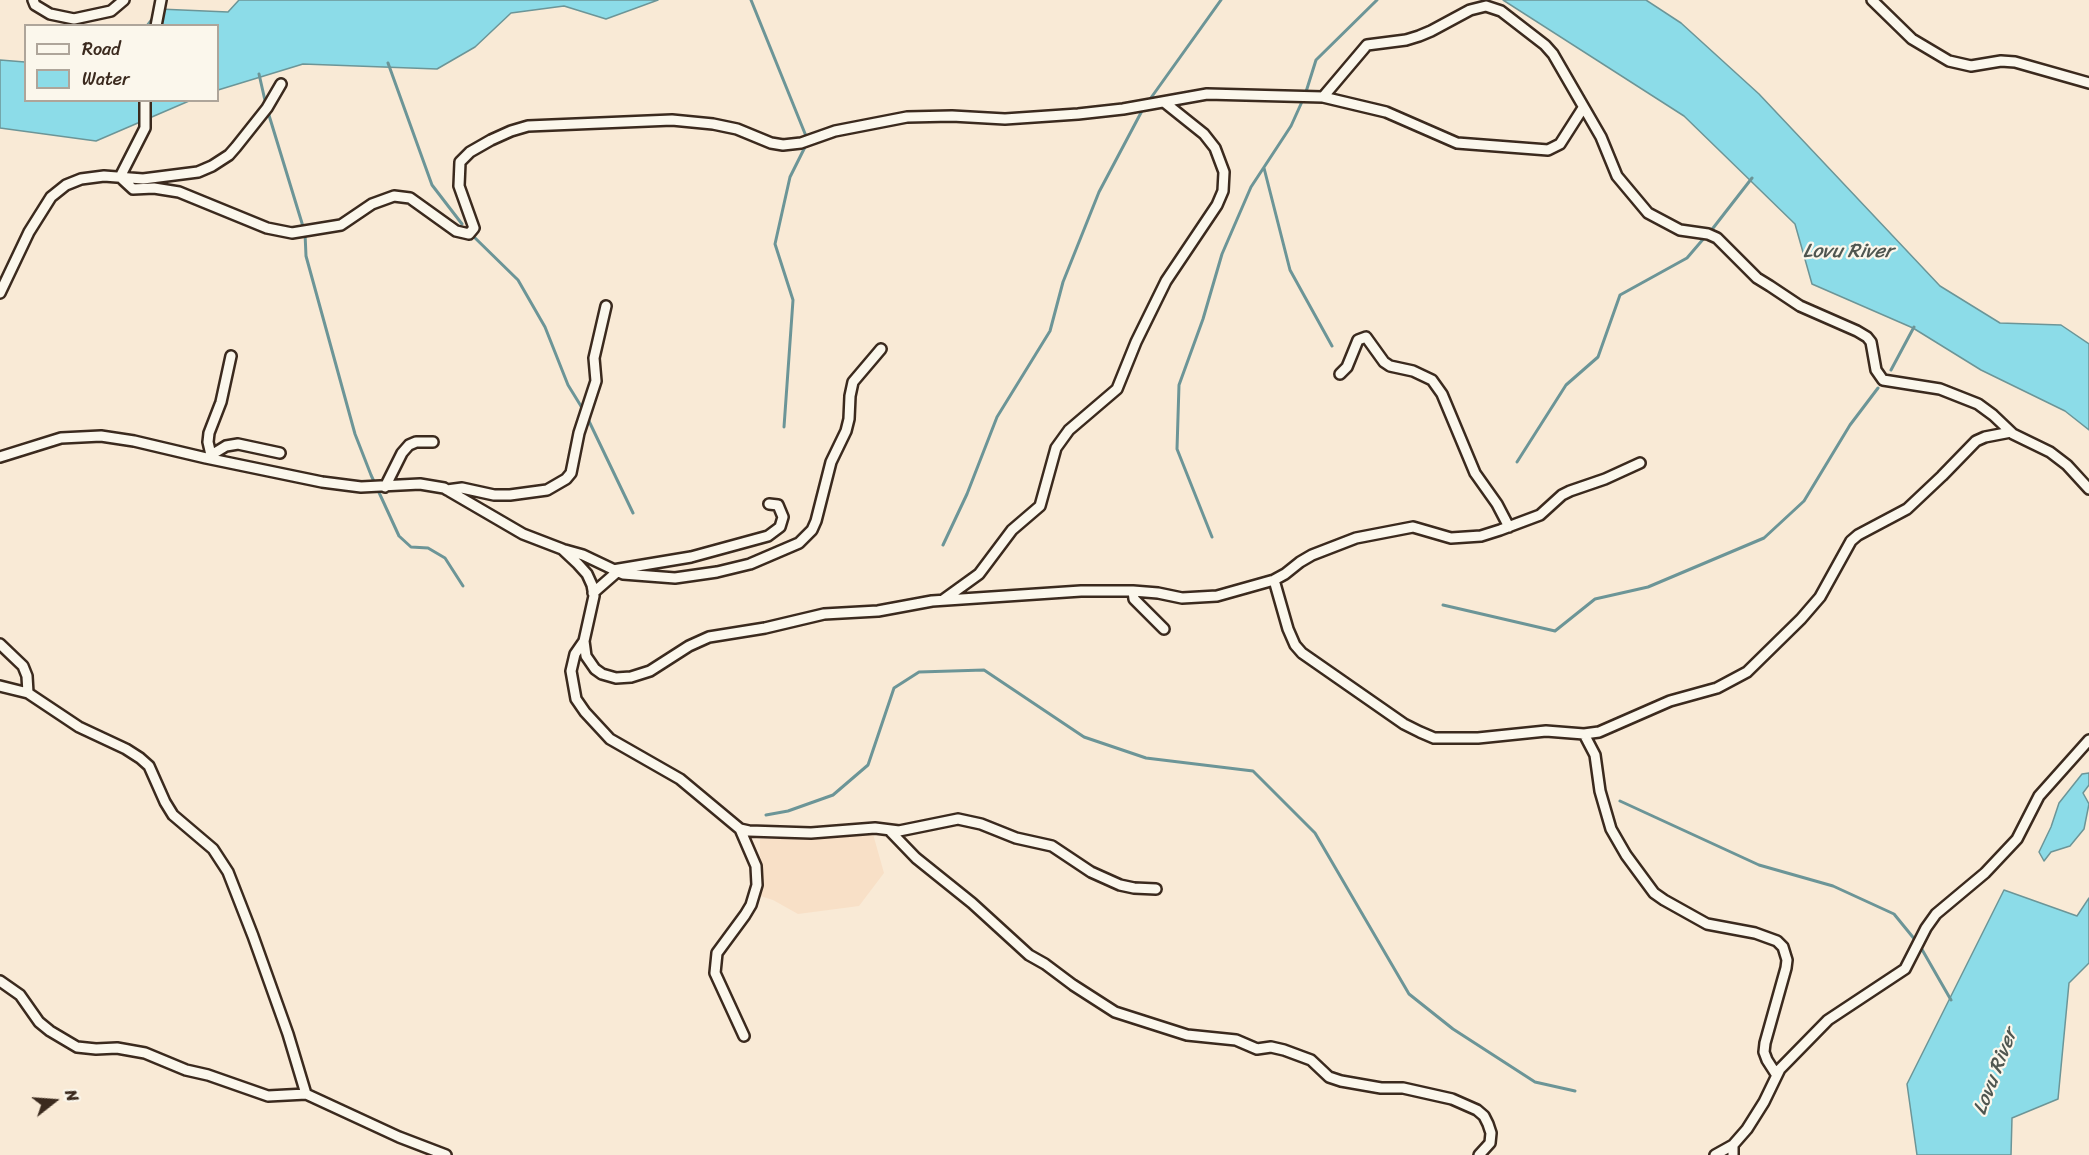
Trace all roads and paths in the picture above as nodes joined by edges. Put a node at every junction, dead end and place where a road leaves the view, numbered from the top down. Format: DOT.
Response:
graph roads {
  1 [pos="33,0"];
  2 [pos="124,0"];
  3 [pos="161,0"];
  4 [pos="1872,0"];
  5 [pos="156,24"];
  6 [pos="2089,83"];
  7 [pos="281,84"];
  8 [pos="1323,97"];
  9 [pos="145,102"];
  10 [pos="1164,102"];
  11 [pos="1583,108"];
  12 [pos="120,177"];
  13 [pos="0,293"];
  14 [pos="606,306"];
  15 [pos="881,349"];
  16 [pos="231,356"];
  17 [pos="1340,374"];
  18 [pos="2011,432"];
  19 [pos="433,442"];
  20 [pos="280,453"];
  21 [pos="209,456"];
  22 [pos="0,457"];
  23 [pos="1640,463"];
  24 [pos="385,487"];
  25 [pos="2089,489"];
  26 [pos="447,490"];
  27 [pos="769,504"];
  28 [pos="1509,527"];
  29 [pos="562,549"];
  30 [pos="615,571"];
  31 [pos="1274,580"];
  32 [pos="1133,591"];
  33 [pos="594,593"];
  34 [pos="942,600"];
  35 [pos="1164,629"];
  36 [pos="584,641"];
  37 [pos="0,644"];
  38 [pos="0,686"];
  39 [pos="28,693"];
  40 [pos="1584,734"];
  41 [pos="2089,740"];
  42 [pos="740,829"];
  43 [pos="890,831"];
  44 [pos="1156,889"];
  45 [pos="0,981"];
  46 [pos="744,1036"];
  47 [pos="1776,1074"];
  48 [pos="306,1094"];
  49 [pos="1733,1145"];
  50 [pos="446,1155"];
  51 [pos="1479,1155"];
  52 [pos="1715,1155"];
  53 [pos="1733,1155"];
  1 -- 2 [label="street"];
  3 -- 5 [label="street"];
  4 -- 6 [label="street"];
  7 -- 12 [label="street"];
  8 -- 10 [label="street"];
  8 -- 11 [label="street"];
  8 -- 11 [label="street"];
  9 -- 12 [label="street"];
  10 -- 12 [label="street"];
  10 -- 34 [label="street"];
  11 -- 18 [label="street"];
  12 -- 13 [label="street"];
  14 -- 26 [label="street"];
  15 -- 30 [label="street"];
  16 -- 21 [label="street"];
  17 -- 28 [label="street"];
  18 -- 25 [label="street"];
  18 -- 40 [label="street"];
  19 -- 24 [label="street"];
  20 -- 21 [label="street"];
  21 -- 22 [label="street"];
  21 -- 24 [label="street"];
  23 -- 28 [label="street"];
  24 -- 26 [label="street"];
  26 -- 29 [label="street"];
  27 -- 30 [label="street"];
  28 -- 31 [label="street"];
  29 -- 30 [label="street"];
  29 -- 33 [label="street"];
  30 -- 33 [label="street"];
  31 -- 32 [label="street"];
  31 -- 40 [label="street"];
  32 -- 34 [label="street"];
  32 -- 35 [label="street"];
  33 -- 36 [label="street"];
  34 -- 36 [label="street"];
  36 -- 42 [label="street"];
  37 -- 39 [label="street"];
  38 -- 39 [label="street"];
  39 -- 48 [label="street"];
  40 -- 47 [label="street"];
  41 -- 47 [label="street"];
  42 -- 43 [label="street"];
  42 -- 46 [label="street"];
  43 -- 44 [label="street"];
  43 -- 51 [label="street"];
  45 -- 48 [label="street"];
  47 -- 49 [label="street"];
  48 -- 50 [label="street"];
  49 -- 52 [label="street"];
  49 -- 53 [label="street"];
}
